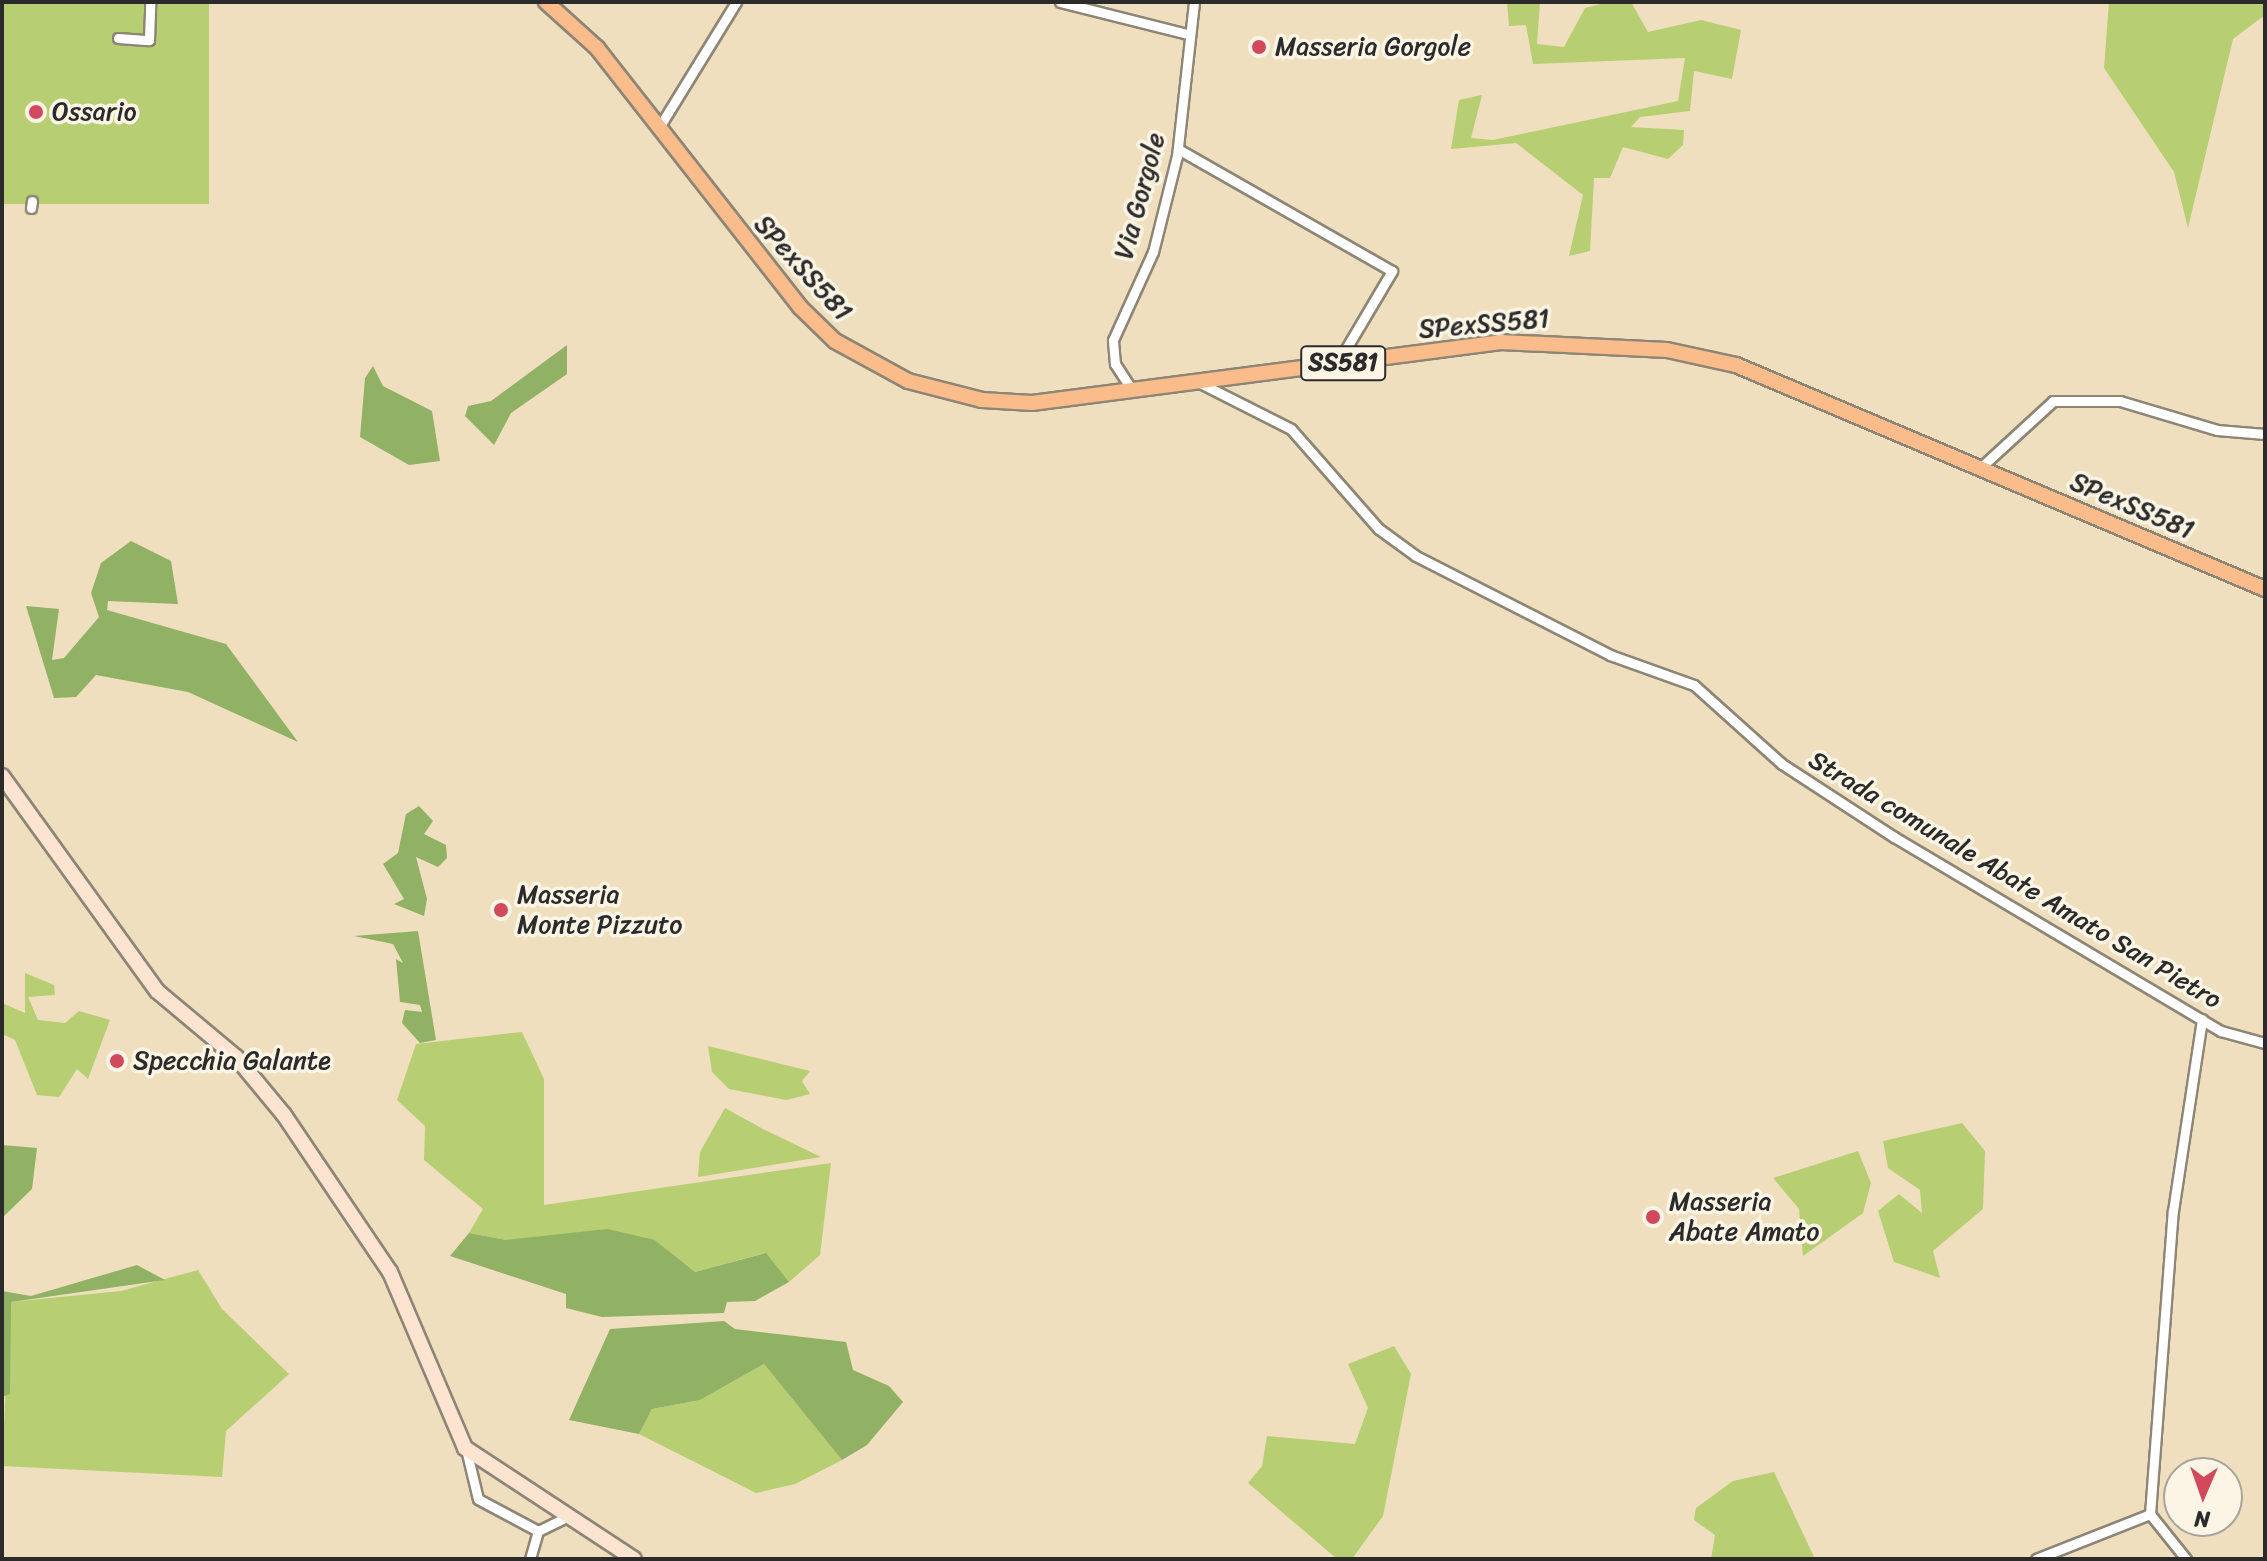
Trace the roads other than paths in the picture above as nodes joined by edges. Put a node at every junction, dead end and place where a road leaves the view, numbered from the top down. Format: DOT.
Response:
graph roads {
  1 [pos="150,2"];
  2 [pos="546,2"];
  3 [pos="736,2"];
  4 [pos="1060,2"];
  5 [pos="1194,2"];
  6 [pos="1187,34"];
  7 [pos="118,38"];
  8 [pos="658,129"];
  9 [pos="1178,149"];
  10 [pos="1337,364"];
  11 [pos="1195,381"];
  12 [pos="1132,390"];
  13 [pos="2265,434"];
  14 [pos="1980,468"];
  15 [pos="2265,589"];
  16 [pos="2,776"];
  17 [pos="2202,1019"];
  18 [pos="2265,1043"];
  19 [pos="465,1448"];
  20 [pos="2150,1514"];
  21 [pos="567,1517"];
  22 [pos="538,1531"];
  23 [pos="530,1559"];
  24 [pos="634,1559"];
  25 [pos="2036,1559"];
  26 [pos="2186,1559"];
  1 -- 7 [label="street"];
  2 -- 8 [label="main road, SPexSS581 / SS581"];
  3 -- 8 [label="street"];
  4 -- 6 [label="street"];
  5 -- 6 [label="street, Via Gorgole"];
  6 -- 9 [label="street, Via Gorgole"];
  8 -- 12 [label="main road, SPexSS581 / SS581"];
  9 -- 10 [label="street"];
  9 -- 12 [label="street, Via Gorgole"];
  10 -- 11 [label="main road, SPexSS581 / SS581"];
  10 -- 14 [label="main road, SPexSS581 / SS581"];
  11 -- 12 [label="main road, SPexSS581 / SS581"];
  11 -- 17 [label="street, Strada comunale Abate Amato San Pietro"];
  13 -- 14 [label="street"];
  14 -- 15 [label="main road, SPexSS581 / SS581"];
  16 -- 19 [label="street"];
  17 -- 18 [label="street, Strada comunale Abate Amato San Pietro"];
  17 -- 20 [label="street"];
  19 -- 21 [label="street"];
  19 -- 22 [label="street"];
  20 -- 25 [label="street"];
  20 -- 26 [label="street"];
  21 -- 22 [label="street"];
  21 -- 24 [label="street"];
  22 -- 23 [label="street"];
}
